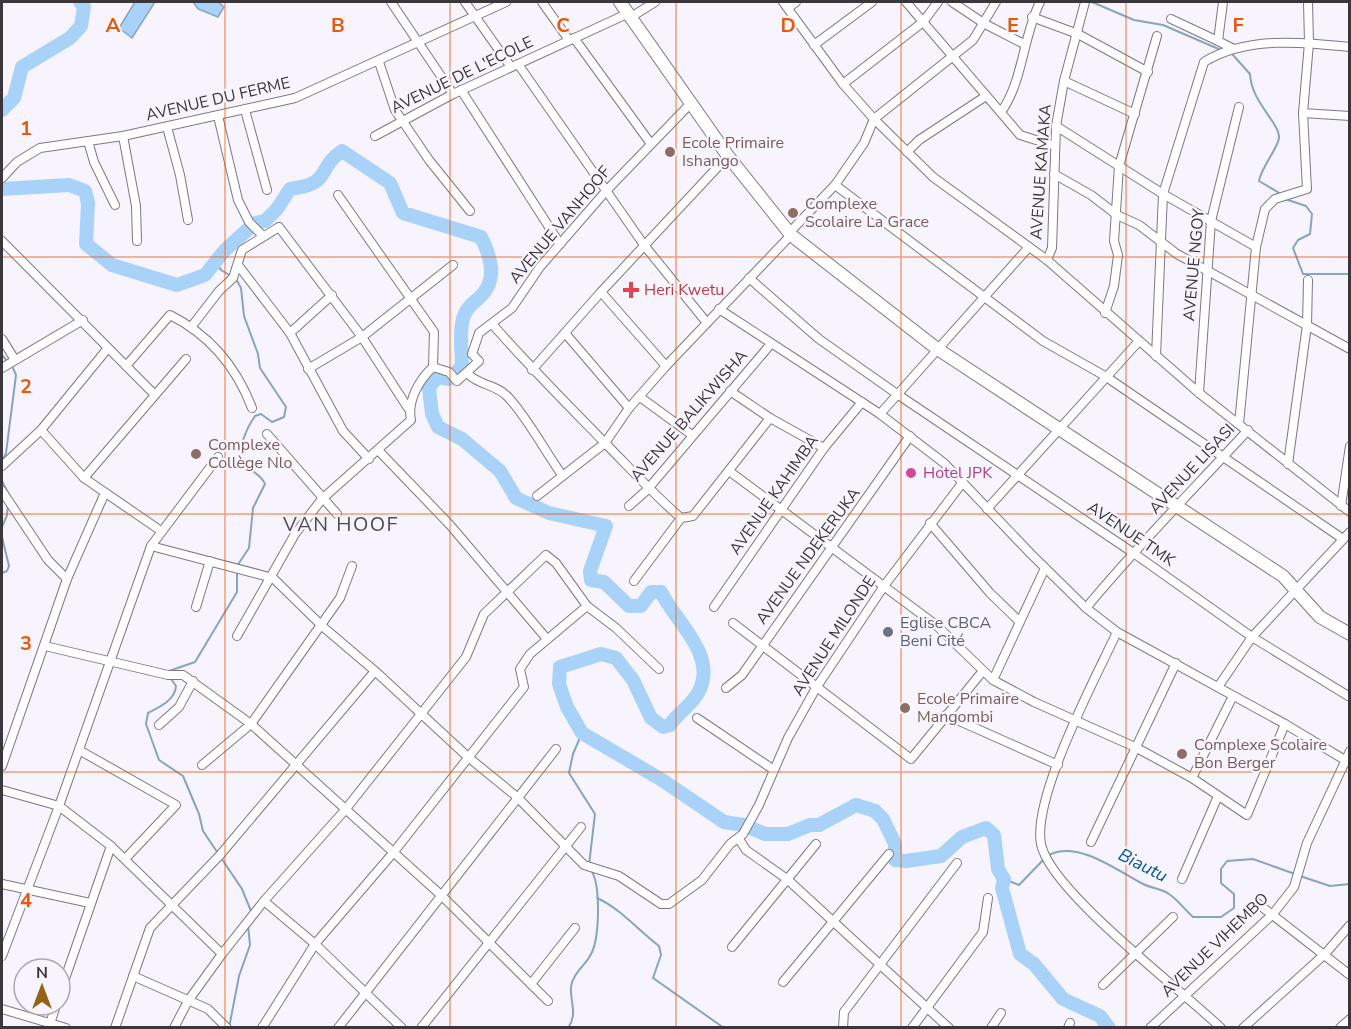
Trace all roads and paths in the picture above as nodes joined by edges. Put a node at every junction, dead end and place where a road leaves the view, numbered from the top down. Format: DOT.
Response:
graph roads {
  1 [pos="391,2"];
  2 [pos="465,2"];
  3 [pos="506,2"];
  4 [pos="542,2"];
  5 [pos="620,2"];
  6 [pos="655,2"];
  7 [pos="796,2"];
  8 [pos="872,2"];
  9 [pos="906,2"];
  10 [pos="938,2"];
  11 [pos="952,2"];
  12 [pos="996,2"];
  13 [pos="1040,2"];
  14 [pos="1085,2"];
  15 [pos="1223,2"];
  16 [pos="1308,2"];
  17 [pos="785,5"];
  18 [pos="630,15"];
  19 [pos="475,17"];
  20 [pos="1032,17"];
  21 [pos="1171,19"];
  22 [pos="923,22"];
  23 [pos="984,24"];
  24 [pos="1078,34"];
  25 [pos="1157,36"];
  26 [pos="572,39"];
  27 [pos="1218,41"];
  28 [pos="1309,43"];
  29 [pos="418,44"];
  30 [pos="1024,44"];
  31 [pos="814,45"];
  32 [pos="1350,47"];
  33 [pos="1231,49"];
  34 [pos="953,57"];
  35 [pos="379,62"];
  36 [pos="514,66"];
  37 [pos="1148,72"];
  38 [pos="1064,81"];
  39 [pos="843,84"];
  40 [pos="457,92"];
  41 [pos="986,96"];
  42 [pos="692,102"];
  43 [pos="1239,107"];
  44 [pos="245,110"];
  45 [pos="1000,111"];
  46 [pos="1304,113"];
  47 [pos="1135,114"];
  48 [pos="218,116"];
  49 [pos="1350,116"];
  50 [pos="403,119"];
  51 [pos="874,119"];
  52 [pos="1056,126"];
  53 [pos="167,127"];
  54 [pos="123,136"];
  55 [pos="375,136"];
  56 [pos="88,141"];
  57 [pos="651,144"];
  58 [pos="1055,146"];
  59 [pos="907,152"];
  60 [pos="728,156"];
  61 [pos="1119,166"];
  62 [pos="1054,174"];
  63 [pos="2,178"];
  64 [pos="835,185"];
  65 [pos="267,190"];
  66 [pos="606,191"];
  67 [pos="1163,194"];
  68 [pos="338,195"];
  69 [pos="115,205"];
  70 [pos="470,211"];
  71 [pos="1117,215"];
  72 [pos="188,220"];
  73 [pos="1211,221"];
  74 [pos="261,234"];
  75 [pos="790,234"];
  76 [pos="2,241"];
  77 [pos="137,241"];
  78 [pos="1161,241"];
  79 [pos="560,244"];
  80 [pos="644,245"];
  81 [pos="1029,247"];
  82 [pos="1256,247"];
  83 [pos="1047,260"];
  84 [pos="238,265"];
  85 [pos="453,265"];
  86 [pos="1207,270"];
  87 [pos="749,278"];
  88 [pos="1308,280"];
  89 [pos="600,292"];
  90 [pos="1252,294"];
  91 [pos="332,295"];
  92 [pos="984,298"];
  93 [pos="412,299"];
  94 [pos="719,309"];
  95 [pos="1105,313"];
  96 [pos="83,320"];
  97 [pos="707,323"];
  98 [pos="493,324"];
  99 [pos="1307,325"];
  100 [pos="192,326"];
  101 [pos="290,333"];
  102 [pos="565,333"];
  103 [pos="362,337"];
  104 [pos="2,339"];
  105 [pos="1139,341"];
  106 [pos="770,345"];
  107 [pos="108,348"];
  108 [pos="936,348"];
  109 [pos="1350,349"];
  110 [pos="1156,356"];
  111 [pos="186,359"];
  112 [pos="9,364"];
  113 [pos="126,366"];
  114 [pos="666,366"];
  115 [pos="433,368"];
  116 [pos="308,369"];
  117 [pos="532,370"];
  118 [pos="468,374"];
  119 [pos="1105,376"];
  120 [pos="730,391"];
  121 [pos="1199,393"];
  122 [pos="897,394"];
  123 [pos="155,395"];
  124 [pos="640,397"];
  125 [pos="862,402"];
  126 [pos="252,408"];
  127 [pos="408,408"];
  128 [pos="629,408"];
  129 [pos="880,414"];
  130 [pos="770,418"];
  131 [pos="1239,424"];
  132 [pos="1058,428"];
  133 [pos="41,430"];
  134 [pos="1248,430"];
  135 [pos="267,434"];
  136 [pos="692,435"];
  137 [pos="910,436"];
  138 [pos="605,443"];
  139 [pos="1350,446"];
  140 [pos="824,448"];
  141 [pos="378,450"];
  142 [pos="218,457"];
  143 [pos="1222,458"];
  144 [pos="369,459"];
  145 [pos="1288,464"];
  146 [pos="2,466"];
  147 [pos="729,471"];
  148 [pos="562,475"];
  149 [pos="1016,476"];
  150 [pos="84,478"];
  151 [pos="963,482"];
  152 [pos="647,490"];
  153 [pos="2,491"];
  154 [pos="104,495"];
  155 [pos="537,496"];
  156 [pos="322,499"];
  157 [pos="629,506"];
  158 [pos="1341,506"];
  159 [pos="1178,507"];
  160 [pos="987,509"];
  161 [pos="781,510"];
  162 [pos="1350,512"];
  163 [pos="337,514"];
  164 [pos="681,518"];
  165 [pos="930,523"];
  166 [pos="161,531"];
  167 [pos="1350,532"];
  168 [pos="1343,539"];
  169 [pos="151,546"];
  170 [pos="831,547"];
  171 [pos="1132,552"];
  172 [pos="210,561"];
  173 [pos="352,566"];
  174 [pos="1045,568"];
  175 [pos="273,578"];
  176 [pos="67,579"];
  177 [pos="634,581"];
  178 [pos="884,586"];
  179 [pos="1296,590"];
  180 [pos="505,592"];
  181 [pos="587,606"];
  182 [pos="196,607"];
  183 [pos="714,607"];
  184 [pos="1086,608"];
  185 [pos="1019,621"];
  186 [pos="733,623"];
  187 [pos="322,626"];
  188 [pos="1117,632"];
  189 [pos="1350,634"];
  190 [pos="237,636"];
  191 [pos="1252,637"];
  192 [pos="547,639"];
  193 [pos="762,645"];
  194 [pos="45,646"];
  195 [pos="108,663"];
  196 [pos="1176,663"];
  197 [pos="659,669"];
  198 [pos="375,671"];
  199 [pos="982,672"];
  200 [pos="993,680"];
  201 [pos="194,681"];
  202 [pos="1218,687"];
  203 [pos="726,688"];
  204 [pos="816,688"];
  205 [pos="1233,696"];
  206 [pos="1350,697"];
  207 [pos="420,714"];
  208 [pos="946,715"];
  209 [pos="697,718"];
  210 [pos="1075,720"];
  211 [pos="251,724"];
  212 [pos="1285,724"];
  213 [pos="159,725"];
  214 [pos="1135,747"];
  215 [pos="556,749"];
  216 [pos="79,750"];
  217 [pos="1350,751"];
  218 [pos="468,758"];
  219 [pos="2,762"];
  220 [pos="1347,762"];
  221 [pos="202,765"];
  222 [pos="1058,765"];
  223 [pos="296,767"];
  224 [pos="774,770"];
  225 [pos="1192,778"];
  226 [pos="2,790"];
  227 [pos="517,796"];
  228 [pos="1218,796"];
  229 [pos="59,806"];
  230 [pos="345,810"];
  231 [pos="581,827"];
  232 [pos="741,837"];
  233 [pos="1090,842"];
  234 [pos="816,844"];
  235 [pos="111,846"];
  236 [pos="564,846"];
  237 [pos="393,853"];
  238 [pos="889,854"];
  239 [pos="125,859"];
  240 [pos="957,863"];
  241 [pos="787,879"];
  242 [pos="1182,879"];
  243 [pos="2,884"];
  244 [pos="27,889"];
  245 [pos="442,896"];
  246 [pos="988,898"];
  247 [pos="264,901"];
  248 [pos="90,903"];
  249 [pos="1257,903"];
  250 [pos="172,905"];
  251 [pos="1273,914"];
  252 [pos="1173,916"];
  253 [pos="833,920"];
  254 [pos="1350,925"];
  255 [pos="575,928"];
  256 [pos="489,941"];
  257 [pos="315,944"];
  258 [pos="732,947"];
  259 [pos="1135,952"];
  260 [pos="222,954"];
  261 [pos="1325,954"];
  262 [pos="2,956"];
  263 [pos="72,957"];
  264 [pos="880,963"];
  265 [pos="1350,975"];
  266 [pos="133,976"];
  267 [pos="783,982"];
  268 [pos="531,984"];
  269 [pos="1102,985"];
  270 [pos="366,992"];
  271 [pos="1186,994"];
  272 [pos="188,1001"];
  273 [pos="548,1001"];
  274 [pos="928,1007"];
  275 [pos="2,1009"];
  276 [pos="1001,1012"];
  277 [pos="1350,1019"];
  278 [pos="49,1025"];
  279 [pos="227,1027"];
  280 [pos="66,1028"];
  281 [pos="114,1028"];
  282 [pos="174,1028"];
  283 [pos="262,1028"];
  284 [pos="338,1028"];
  285 [pos="402,1028"];
  286 [pos="421,1028"];
  287 [pos="843,1028"];
  288 [pos="912,1028"];
  289 [pos="949,1028"];
  290 [pos="991,1028"];
  291 [pos="1150,1028"];
  292 [pos="1221,1028"];
  293 [pos="1243,1028"];
  294 [pos="1340,1028"];
  1 -- 29 [label="street"];
  2 -- 19 [label="street"];
  3 -- 19 [label="street, AVENUE DU FERME"];
  4 -- 26 [label="street"];
  5 -- 18 [label="street"];
  6 -- 18 [label="street, AVENUE DE L'ECOLE"];
  7 -- 17 [label="street"];
  8 -- 31 [label="street"];
  9 -- 22 [label="street"];
  10 -- 22 [label="street"];
  11 -- 23 [label="street"];
  12 -- 23 [label="street"];
  13 -- 20 [label="street"];
  14 -- 24 [label="street, AVENUE KAMAKA"];
  15 -- 27 [label="street"];
  16 -- 28 [label="street"];
  17 -- 31 [label="street"];
  18 -- 26 [label="street, AVENUE DE L'ECOLE"];
  18 -- 42 [label="street"];
  19 -- 29 [label="street, AVENUE DU FERME"];
  19 -- 36 [label="street"];
  20 -- 24 [label="street"];
  20 -- 30 [label="street"];
  21 -- 27 [label="street"];
  22 -- 34 [label="street"];
  22 -- 39 [label="street"];
  23 -- 30 [label="street"];
  23 -- 34 [label="street"];
  24 -- 37 [label="street"];
  24 -- 38 [label="street, AVENUE KAMAKA"];
  25 -- 37 [label="street"];
  26 -- 36 [label="street, AVENUE DE L'ECOLE"];
  26 -- 57 [label="street"];
  27 -- 33 [label="street"];
  28 -- 32 [label="street"];
  28 -- 33 [label="street"];
  28 -- 46 [label="street"];
  29 -- 35 [label="street, AVENUE DU FERME"];
  29 -- 40 [label="street"];
  30 -- 45 [label="street"];
  31 -- 39 [label="street"];
  33 -- 67 [label="street"];
  34 -- 41 [label="street"];
  34 -- 51 [label="street"];
  35 -- 44 [label="street, AVENUE DU FERME"];
  35 -- 50 [label="street"];
  36 -- 40 [label="street, AVENUE DE L'ECOLE"];
  36 -- 66 [label="street"];
  37 -- 47 [label="street"];
  38 -- 47 [label="street"];
  38 -- 52 [label="street, AVENUE KAMAKA"];
  39 -- 51 [label="street"];
  40 -- 50 [label="street, AVENUE DE L'ECOLE"];
  40 -- 79 [label="street"];
  41 -- 45 [label="street"];
  41 -- 59 [label="street"];
  42 -- 57 [label="street, AVENUE VANHOOF"];
  42 -- 60 [label="street"];
  43 -- 73 [label="street, AVENUE NGOY"];
  44 -- 48 [label="street, AVENUE DU FERME"];
  44 -- 65 [label="street"];
  45 -- 58 [label="street"];
  46 -- 49 [label="street"];
  46 -- 82 [label="street, AVENUE LISASI"];
  47 -- 61 [label="street"];
  48 -- 53 [label="street, AVENUE DU FERME"];
  48 -- 74 [label="street"];
  50 -- 55 [label="street, AVENUE DE L'ECOLE"];
  50 -- 70 [label="street"];
  51 -- 59 [label="street"];
  51 -- 64 [label="street"];
  52 -- 58 [label="street, AVENUE KAMAKA"];
  52 -- 61 [label="street"];
  53 -- 54 [label="street, AVENUE DU FERME"];
  53 -- 72 [label="street"];
  54 -- 56 [label="street, AVENUE DU FERME"];
  54 -- 77 [label="street"];
  56 -- 63 [label="street, AVENUE DU FERME"];
  56 -- 69 [label="street"];
  57 -- 66 [label="street, AVENUE VANHOOF"];
  58 -- 62 [label="street, AVENUE KAMAKA"];
  59 -- 81 [label="street"];
  60 -- 75 [label="street"];
  60 -- 80 [label="street"];
  61 -- 67 [label="street"];
  61 -- 71 [label="street"];
  62 -- 71 [label="street"];
  62 -- 83 [label="street, AVENUE KAMAKA"];
  64 -- 75 [label="street"];
  64 -- 92 [label="street"];
  66 -- 79 [label="street, AVENUE VANHOOF"];
  66 -- 80 [label="street"];
  67 -- 73 [label="street"];
  67 -- 78 [label="street"];
  68 -- 93 [label="street"];
  71 -- 78 [label="street"];
  71 -- 95 [label="street"];
  73 -- 82 [label="street"];
  73 -- 86 [label="street, AVENUE NGOY"];
  74 -- 84 [label="street"];
  74 -- 91 [label="street"];
  75 -- 87 [label="street"];
  75 -- 108 [label="street"];
  76 -- 96 [label="street"];
  78 -- 86 [label="street"];
  78 -- 110 [label="street"];
  79 -- 98 [label="street, AVENUE VANHOOF"];
  80 -- 89 [label="street"];
  80 -- 97 [label="street"];
  81 -- 83 [label="street"];
  81 -- 92 [label="street"];
  82 -- 90 [label="street, AVENUE LISASI"];
  83 -- 95 [label="street"];
  84 -- 100 [label="street"];
  84 -- 101 [label="street"];
  85 -- 93 [label="street"];
  86 -- 90 [label="street"];
  86 -- 121 [label="street, AVENUE NGOY"];
  87 -- 94 [label="street"];
  87 -- 122 [label="street, AVENUE TMK"];
  88 -- 99 [label="street"];
  89 -- 102 [label="street"];
  89 -- 114 [label="street"];
  90 -- 99 [label="street"];
  90 -- 131 [label="street, AVENUE LISASI"];
  91 -- 101 [label="street"];
  91 -- 103 [label="street"];
  92 -- 108 [label="street"];
  92 -- 119 [label="street"];
  93 -- 103 [label="street"];
  93 -- 115 [label="street"];
  94 -- 97 [label="street"];
  94 -- 106 [label="street"];
  95 -- 105 [label="street"];
  96 -- 107 [label="street"];
  96 -- 112 [label="street"];
  97 -- 114 [label="street"];
  98 -- 117 [label="street"];
  98 -- 118 [label="street, AVENUE VANHOOF"];
  99 -- 109 [label="street"];
  99 -- 145 [label="street"];
  100 -- 113 [label="street"];
  100 -- 126 [label="street"];
  101 -- 116 [label="street"];
  102 -- 117 [label="street"];
  102 -- 128 [label="street"];
  103 -- 116 [label="street"];
  103 -- 127 [label="street"];
  104 -- 112 [label="street"];
  105 -- 110 [label="street"];
  105 -- 119 [label="street"];
  106 -- 120 [label="street, AVENUE BALIKWISHA"];
  106 -- 125 [label="street"];
  107 -- 113 [label="street"];
  107 -- 133 [label="street"];
  108 -- 122 [label="street"];
  108 -- 132 [label="street"];
  110 -- 121 [label="street"];
  111 -- 123 [label="street"];
  113 -- 123 [label="street"];
  114 -- 124 [label="street"];
  115 -- 118 [label="street"];
  115 -- 127 [label="street"];
  116 -- 144 [label="street"];
  117 -- 138 [label="street"];
  118 -- 148 [label="street"];
  119 -- 132 [label="street"];
  119 -- 143 [label="street"];
  120 -- 130 [label="street"];
  120 -- 136 [label="street, AVENUE BALIKWISHA"];
  121 -- 131 [label="street"];
  122 -- 129 [label="street"];
  122 -- 149 [label="street, AVENUE TMK"];
  123 -- 150 [label="street"];
  124 -- 128 [label="street"];
  124 -- 136 [label="street"];
  125 -- 129 [label="street"];
  125 -- 140 [label="street, AVENUE KAHIMBA"];
  127 -- 141 [label="street"];
  128 -- 138 [label="street"];
  129 -- 137 [label="street"];
  130 -- 140 [label="street"];
  130 -- 147 [label="street"];
  131 -- 134 [label="street"];
  132 -- 149 [label="street"];
  132 -- 159 [label="street"];
  133 -- 146 [label="street"];
  133 -- 150 [label="street"];
  134 -- 143 [label="street, AVENUE LISASI"];
  134 -- 145 [label="street"];
  135 -- 156 [label="street"];
  136 -- 152 [label="street, AVENUE BALIKWISHA"];
  137 -- 151 [label="street"];
  137 -- 170 [label="street, AVENUE NDEKERUKA"];
  138 -- 148 [label="street"];
  138 -- 152 [label="street"];
  139 -- 158 [label="street"];
  140 -- 161 [label="street, AVENUE KAHIMBA"];
  141 -- 144 [label="street"];
  141 -- 180 [label="street"];
  142 -- 166 [label="street"];
  143 -- 159 [label="street, AVENUE LISASI"];
  143 -- 168 [label="street"];
  144 -- 156 [label="street"];
  145 -- 158 [label="street"];
  147 -- 161 [label="street"];
  147 -- 164 [label="street"];
  148 -- 155 [label="street"];
  149 -- 160 [label="street"];
  149 -- 171 [label="street, AVENUE TMK"];
  150 -- 154 [label="street"];
  151 -- 160 [label="street"];
  151 -- 165 [label="street, AVENUE MILONDE"];
  152 -- 157 [label="street, AVENUE BALIKWISHA"];
  152 -- 164 [label="street"];
  153 -- 176 [label="street"];
  154 -- 166 [label="street"];
  154 -- 176 [label="street"];
  156 -- 163 [label="street"];
  156 -- 175 [label="street"];
  158 -- 162 [label="street"];
  159 -- 171 [label="street, AVENUE LISASI"];
  159 -- 179 [label="street"];
  160 -- 174 [label="street"];
  161 -- 170 [label="street"];
  161 -- 183 [label="street, AVENUE KAHIMBA"];
  164 -- 177 [label="street"];
  165 -- 178 [label="street, AVENUE MILONDE"];
  165 -- 185 [label="street"];
  166 -- 169 [label="street"];
  167 -- 168 [label="street"];
  168 -- 179 [label="street"];
  169 -- 172 [label="street"];
  169 -- 195 [label="street"];
  170 -- 178 [label="street"];
  170 -- 193 [label="street, AVENUE NDEKERUKA"];
  171 -- 184 [label="street, AVENUE LISASI"];
  171 -- 191 [label="street, AVENUE TMK"];
  172 -- 175 [label="street"];
  172 -- 182 [label="street"];
  173 -- 187 [label="street"];
  174 -- 184 [label="street"];
  174 -- 185 [label="street"];
  175 -- 187 [label="street"];
  175 -- 190 [label="street"];
  176 -- 194 [label="street"];
  178 -- 199 [label="street"];
  178 -- 204 [label="street, AVENUE MILONDE"];
  179 -- 189 [label="street"];
  179 -- 191 [label="street"];
  180 -- 181 [label="street"];
  180 -- 192 [label="street"];
  180 -- 207 [label="street"];
  181 -- 192 [label="street"];
  181 -- 197 [label="street"];
  184 -- 188 [label="street"];
  185 -- 200 [label="street"];
  186 -- 193 [label="street"];
  187 -- 198 [label="street"];
  187 -- 211 [label="street"];
  188 -- 196 [label="street"];
  188 -- 210 [label="street"];
  191 -- 202 [label="street"];
  191 -- 206 [label="street, AVENUE TMK"];
  192 -- 218 [label="street"];
  193 -- 203 [label="street, AVENUE NDEKERUKA"];
  193 -- 204 [label="street"];
  194 -- 195 [label="street"];
  194 -- 219 [label="street"];
  195 -- 201 [label="street"];
  195 -- 216 [label="street"];
  196 -- 202 [label="street"];
  196 -- 214 [label="street"];
  198 -- 207 [label="street"];
  198 -- 223 [label="street"];
  199 -- 200 [label="street"];
  199 -- 208 [label="street"];
  200 -- 210 [label="street"];
  201 -- 211 [label="street"];
  201 -- 213 [label="street"];
  202 -- 205 [label="street"];
  204 -- 208 [label="street"];
  204 -- 224 [label="street, AVENUE MILONDE"];
  205 -- 212 [label="street"];
  205 -- 225 [label="street"];
  207 -- 218 [label="street"];
  207 -- 230 [label="street"];
  208 -- 222 [label="street"];
  209 -- 224 [label="street"];
  210 -- 214 [label="street"];
  210 -- 222 [label="street"];
  211 -- 221 [label="street"];
  211 -- 223 [label="street"];
  212 -- 220 [label="street"];
  212 -- 228 [label="street"];
  214 -- 225 [label="street"];
  214 -- 233 [label="street"];
  215 -- 227 [label="street"];
  216 -- 229 [label="street"];
  216 -- 239 [label="street"];
  217 -- 220 [label="street, AVENUE VIHEMBO"];
  218 -- 227 [label="street"];
  218 -- 237 [label="street"];
  220 -- 251 [label="street, AVENUE VIHEMBO"];
  222 -- 259 [label="street"];
  223 -- 230 [label="street"];
  223 -- 250 [label="street"];
  224 -- 232 [label="street, AVENUE MILONDE"];
  225 -- 228 [label="street"];
  226 -- 229 [label="street"];
  227 -- 236 [label="street"];
  227 -- 245 [label="street"];
  228 -- 242 [label="street"];
  229 -- 235 [label="street"];
  229 -- 244 [label="street"];
  230 -- 237 [label="street"];
  230 -- 247 [label="street"];
  231 -- 236 [label="street"];
  232 -- 236 [label="street, AVENUE MILONDE"];
  232 -- 241 [label="street"];
  234 -- 241 [label="street"];
  235 -- 239 [label="street"];
  235 -- 248 [label="street"];
  236 -- 256 [label="street"];
  237 -- 245 [label="street"];
  237 -- 257 [label="street"];
  238 -- 253 [label="street"];
  239 -- 250 [label="street"];
  240 -- 264 [label="street"];
  241 -- 253 [label="street"];
  241 -- 258 [label="street"];
  243 -- 244 [label="street"];
  244 -- 248 [label="street"];
  244 -- 262 [label="street"];
  245 -- 256 [label="street"];
  245 -- 270 [label="street"];
  246 -- 274 [label="street"];
  247 -- 257 [label="street"];
  247 -- 260 [label="street"];
  248 -- 263 [label="street"];
  249 -- 251 [label="street"];
  250 -- 260 [label="street"];
  250 -- 266 [label="street"];
  251 -- 261 [label="street"];
  251 -- 271 [label="street, AVENUE VIHEMBO"];
  252 -- 259 [label="street"];
  253 -- 264 [label="street"];
  253 -- 267 [label="street"];
  254 -- 261 [label="street"];
  255 -- 268 [label="street"];
  256 -- 268 [label="street"];
  256 -- 286 [label="street"];
  257 -- 270 [label="street"];
  257 -- 283 [label="street"];
  259 -- 269 [label="street"];
  259 -- 271 [label="street"];
  260 -- 272 [label="street"];
  261 -- 265 [label="street"];
  261 -- 293 [label="street"];
  264 -- 274 [label="street"];
  264 -- 287 [label="street"];
  266 -- 272 [label="street"];
  266 -- 281 [label="street"];
  268 -- 273 [label="street"];
  270 -- 284 [label="street"];
  270 -- 285 [label="street"];
  271 -- 291 [label="street, AVENUE VIHEMBO"];
  271 -- 292 [label="street"];
  272 -- 279 [label="street"];
  272 -- 282 [label="street"];
  274 -- 288 [label="street"];
  274 -- 289 [label="street"];
  275 -- 278 [label="street"];
  276 -- 290 [label="street"];
  277 -- 294 [label="street"];
  278 -- 280 [label="street"];
}
